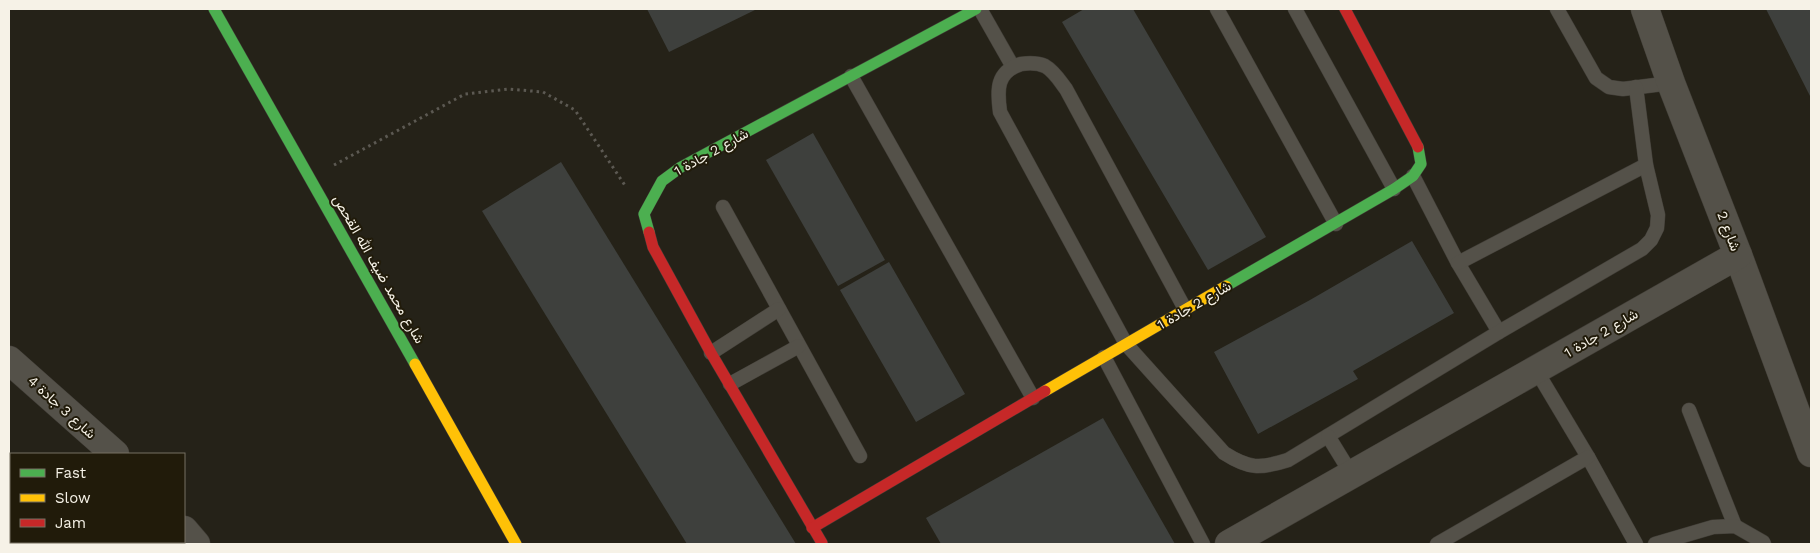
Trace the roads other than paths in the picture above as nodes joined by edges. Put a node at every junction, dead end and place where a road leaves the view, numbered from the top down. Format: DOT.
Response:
graph roads {
  1 [pos="214,9"];
  2 [pos="976,9"];
  3 [pos="980,9"];
  4 [pos="1217,9"];
  5 [pos="1295,9"];
  6 [pos="1345,9"];
  7 [pos="1557,9"];
  8 [pos="1646,9"];
  9 [pos="1014,67"];
  10 [pos="851,76"];
  11 [pos="1671,83"];
  12 [pos="1636,87"];
  13 [pos="1646,165"];
  14 [pos="1412,176"];
  15 [pos="1394,189"];
  16 [pos="723,207"];
  17 [pos="1336,224"];
  18 [pos="1738,255"];
  19 [pos="1458,263"];
  20 [pos="779,309"];
  21 [pos="1185,309"];
  22 [pos="1499,332"];
  23 [pos="1126,344"];
  24 [pos="799,346"];
  25 [pos="711,353"];
  26 [pos="1104,357"];
  27 [pos="9,360"];
  28 [pos="1536,370"];
  29 [pos="730,384"];
  30 [pos="1033,398"];
  31 [pos="1689,410"];
  32 [pos="1328,436"];
  33 [pos="115,453"];
  34 [pos="1811,453"];
  35 [pos="860,456"];
  36 [pos="1588,457"];
  37 [pos="1352,475"];
  38 [pos="1735,526"];
  39 [pos="812,528"];
  40 [pos="185,531"];
  41 [pos="196,544"];
  42 [pos="516,544"];
  43 [pos="823,544"];
  44 [pos="1204,544"];
  45 [pos="1229,544"];
  46 [pos="1437,544"];
  47 [pos="1636,544"];
  48 [pos="1655,544"];
  49 [pos="1764,544"];
  1 -- 42 [label="street, شارع محمد ضيف الله القحص"];
  2 -- 10 [label="street, شارع 2 جادة 1"];
  3 -- 9 [label="lane"];
  4 -- 17 [label="lane"];
  5 -- 15 [label="lane"];
  6 -- 14 [label="street"];
  7 -- 12 [label="lane"];
  8 -- 11 [label="street, شارع 2"];
  9 -- 21 [label="lane"];
  9 -- 23 [label="lane"];
  10 -- 25 [label="street, شارع 2 جادة 1"];
  10 -- 30 [label="lane"];
  11 -- 12 [label="lane"];
  11 -- 18 [label="street, شارع 2"];
  12 -- 13 [label="lane"];
  13 -- 19 [label="lane"];
  13 -- 22 [label="lane"];
  14 -- 15 [label="street, شارع 2 جادة 1"];
  14 -- 19 [label="lane"];
  15 -- 17 [label="street, شارع 2 جادة 1"];
  16 -- 20 [label="lane"];
  17 -- 21 [label="street, شارع 2 جادة 1"];
  18 -- 28 [label="street, شارع 2 جادة 1"];
  18 -- 34 [label="street, شارع 2"];
  19 -- 22 [label="lane"];
  20 -- 24 [label="lane"];
  20 -- 25 [label="lane"];
  21 -- 23 [label="street, شارع 2 جادة 1"];
  22 -- 32 [label="lane"];
  23 -- 26 [label="street, شارع 2 جادة 1"];
  23 -- 32 [label="lane"];
  24 -- 29 [label="lane"];
  24 -- 35 [label="lane"];
  25 -- 29 [label="street"];
  26 -- 30 [label="street, شارع 2 جادة 1"];
  26 -- 44 [label="lane"];
  27 -- 33 [label="street, شارع 3 جادة 4"];
  28 -- 36 [label="lane"];
  28 -- 37 [label="street, شارع 2 جادة 1"];
  29 -- 39 [label="street"];
  30 -- 39 [label="street, شارع 2 جادة 1"];
  31 -- 38 [label="lane"];
  32 -- 37 [label="lane"];
  36 -- 46 [label="lane"];
  36 -- 47 [label="lane"];
  37 -- 45 [label="street, شارع 2 جادة 1"];
  38 -- 48 [label="lane"];
  38 -- 49 [label="lane"];
  39 -- 43 [label="street"];
  40 -- 41 [label="street"];
}
